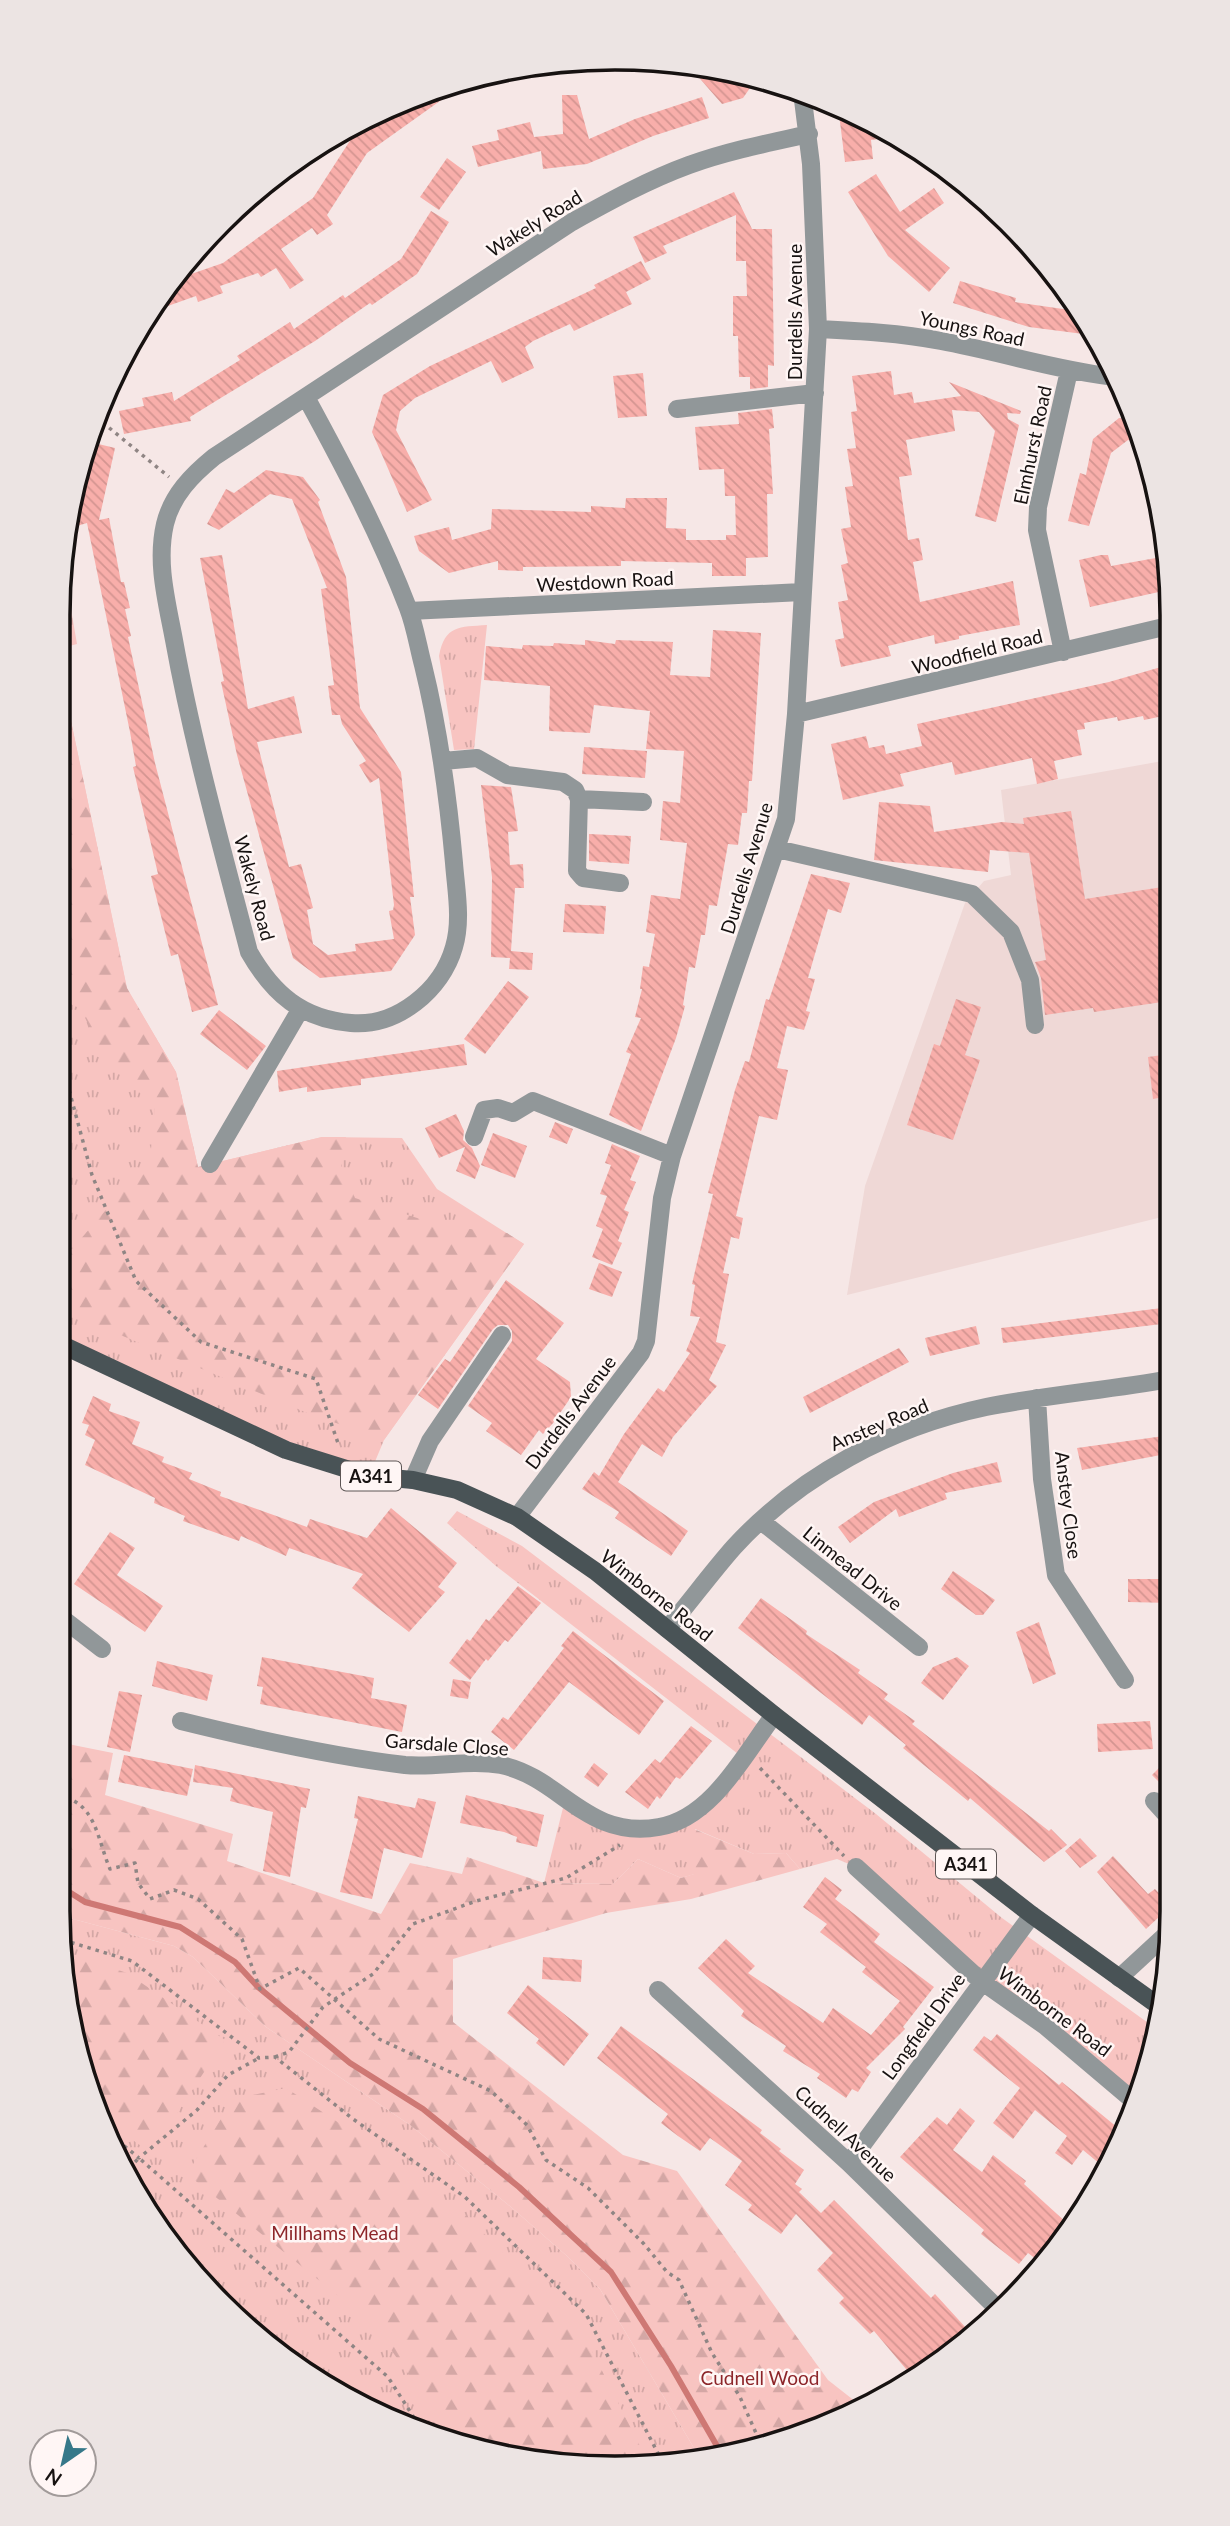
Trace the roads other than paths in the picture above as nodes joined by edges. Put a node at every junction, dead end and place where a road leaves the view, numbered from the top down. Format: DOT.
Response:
graph roads {
  1 [pos="804,104"];
  2 [pos="809,134"];
  3 [pos="818,329"];
  4 [pos="1069,371"];
  5 [pos="1105,376"];
  6 [pos="815,393"];
  7 [pos="307,399"];
  8 [pos="677,409"];
  9 [pos="802,592"];
  10 [pos="409,611"];
  11 [pos="1160,628"];
  12 [pos="1063,652"];
  13 [pos="796,714"];
  14 [pos="443,761"];
  15 [pos="579,799"];
  16 [pos="643,802"];
  17 [pos="777,849"];
  18 [pos="620,883"];
  19 [pos="300,1010"];
  20 [pos="1035,1025"];
  21 [pos="474,1137"];
  22 [pos="672,1156"];
  23 [pos="210,1164"];
  24 [pos="502,1335"];
  25 [pos="70,1349"];
  26 [pos="1160,1380"];
  27 [pos="1037,1398"];
  28 [pos="413,1480"];
  29 [pos="517,1517"];
  30 [pos="761,1521"];
  31 [pos="70,1624"];
  32 [pos="667,1629"];
  33 [pos="919,1647"];
  34 [pos="102,1649"];
  35 [pos="1125,1679"];
  36 [pos="774,1715"];
  37 [pos="181,1721"];
  38 [pos="1154,1801"];
  39 [pos="1160,1808"];
  40 [pos="856,1867"];
  41 [pos="1032,1915"];
  42 [pos="1159,1941"];
  43 [pos="1119,1978"];
  44 [pos="981,1981"];
  45 [pos="658,1990"];
  46 [pos="1152,2001"];
  47 [pos="1128,2096"];
  48 [pos="849,2163"];
  49 [pos="992,2303"];
  1 -- 2 [label="street, Durdells Avenue"];
  2 -- 3 [label="street, Durdells Avenue"];
  2 -- 7 [label="street, Wakely Road"];
  3 -- 4 [label="street, Youngs Road"];
  3 -- 6 [label="street, Durdells Avenue"];
  4 -- 5 [label="street, Youngs Road"];
  4 -- 12 [label="street, Elmhurst Road"];
  6 -- 8 [label="street"];
  6 -- 9 [label="street, Durdells Avenue"];
  7 -- 10 [label="street, Wakely Road"];
  7 -- 19 [label="street, Wakely Road"];
  9 -- 10 [label="street, Westdown Road"];
  9 -- 13 [label="street, Durdells Avenue"];
  10 -- 14 [label="street, Wakely Road"];
  11 -- 12 [label="street, Woodfield Road"];
  12 -- 13 [label="street, Woodfield Road"];
  13 -- 17 [label="street, Durdells Avenue"];
  14 -- 15 [label="street"];
  14 -- 19 [label="street, Wakely Road"];
  15 -- 16 [label="street"];
  15 -- 18 [label="street"];
  17 -- 20 [label="street"];
  17 -- 22 [label="street, Durdells Avenue"];
  19 -- 23 [label="street"];
  21 -- 22 [label="street"];
  22 -- 29 [label="street, Durdells Avenue"];
  24 -- 28 [label="street"];
  25 -- 28 [label="main road, Wimborne Road / A341"];
  26 -- 27 [label="street, Anstey Road"];
  27 -- 30 [label="street, Anstey Road"];
  27 -- 35 [label="street, Anstey Close"];
  28 -- 29 [label="main road, Wimborne Road / A341"];
  29 -- 32 [label="main road, Wimborne Road / A341"];
  30 -- 32 [label="street, Anstey Road"];
  30 -- 33 [label="street, Linmead Drive"];
  31 -- 34 [label="street"];
  32 -- 36 [label="main road, Wimborne Road / A341"];
  36 -- 37 [label="street, Garsdale Close"];
  36 -- 41 [label="main road, Wimborne Road / A341"];
  38 -- 39 [label="street"];
  40 -- 44 [label="street, Wimborne Road"];
  41 -- 43 [label="main road, Wimborne Road / A341"];
  41 -- 44 [label="street, Longfield Drive"];
  42 -- 43 [label="street"];
  43 -- 46 [label="main road, Wimborne Road / A341"];
  44 -- 47 [label="street, Wimborne Road"];
  44 -- 48 [label="street, Longfield Drive"];
  45 -- 48 [label="street, Cudnell Avenue"];
  48 -- 49 [label="street, Cudnell Avenue"];
}
